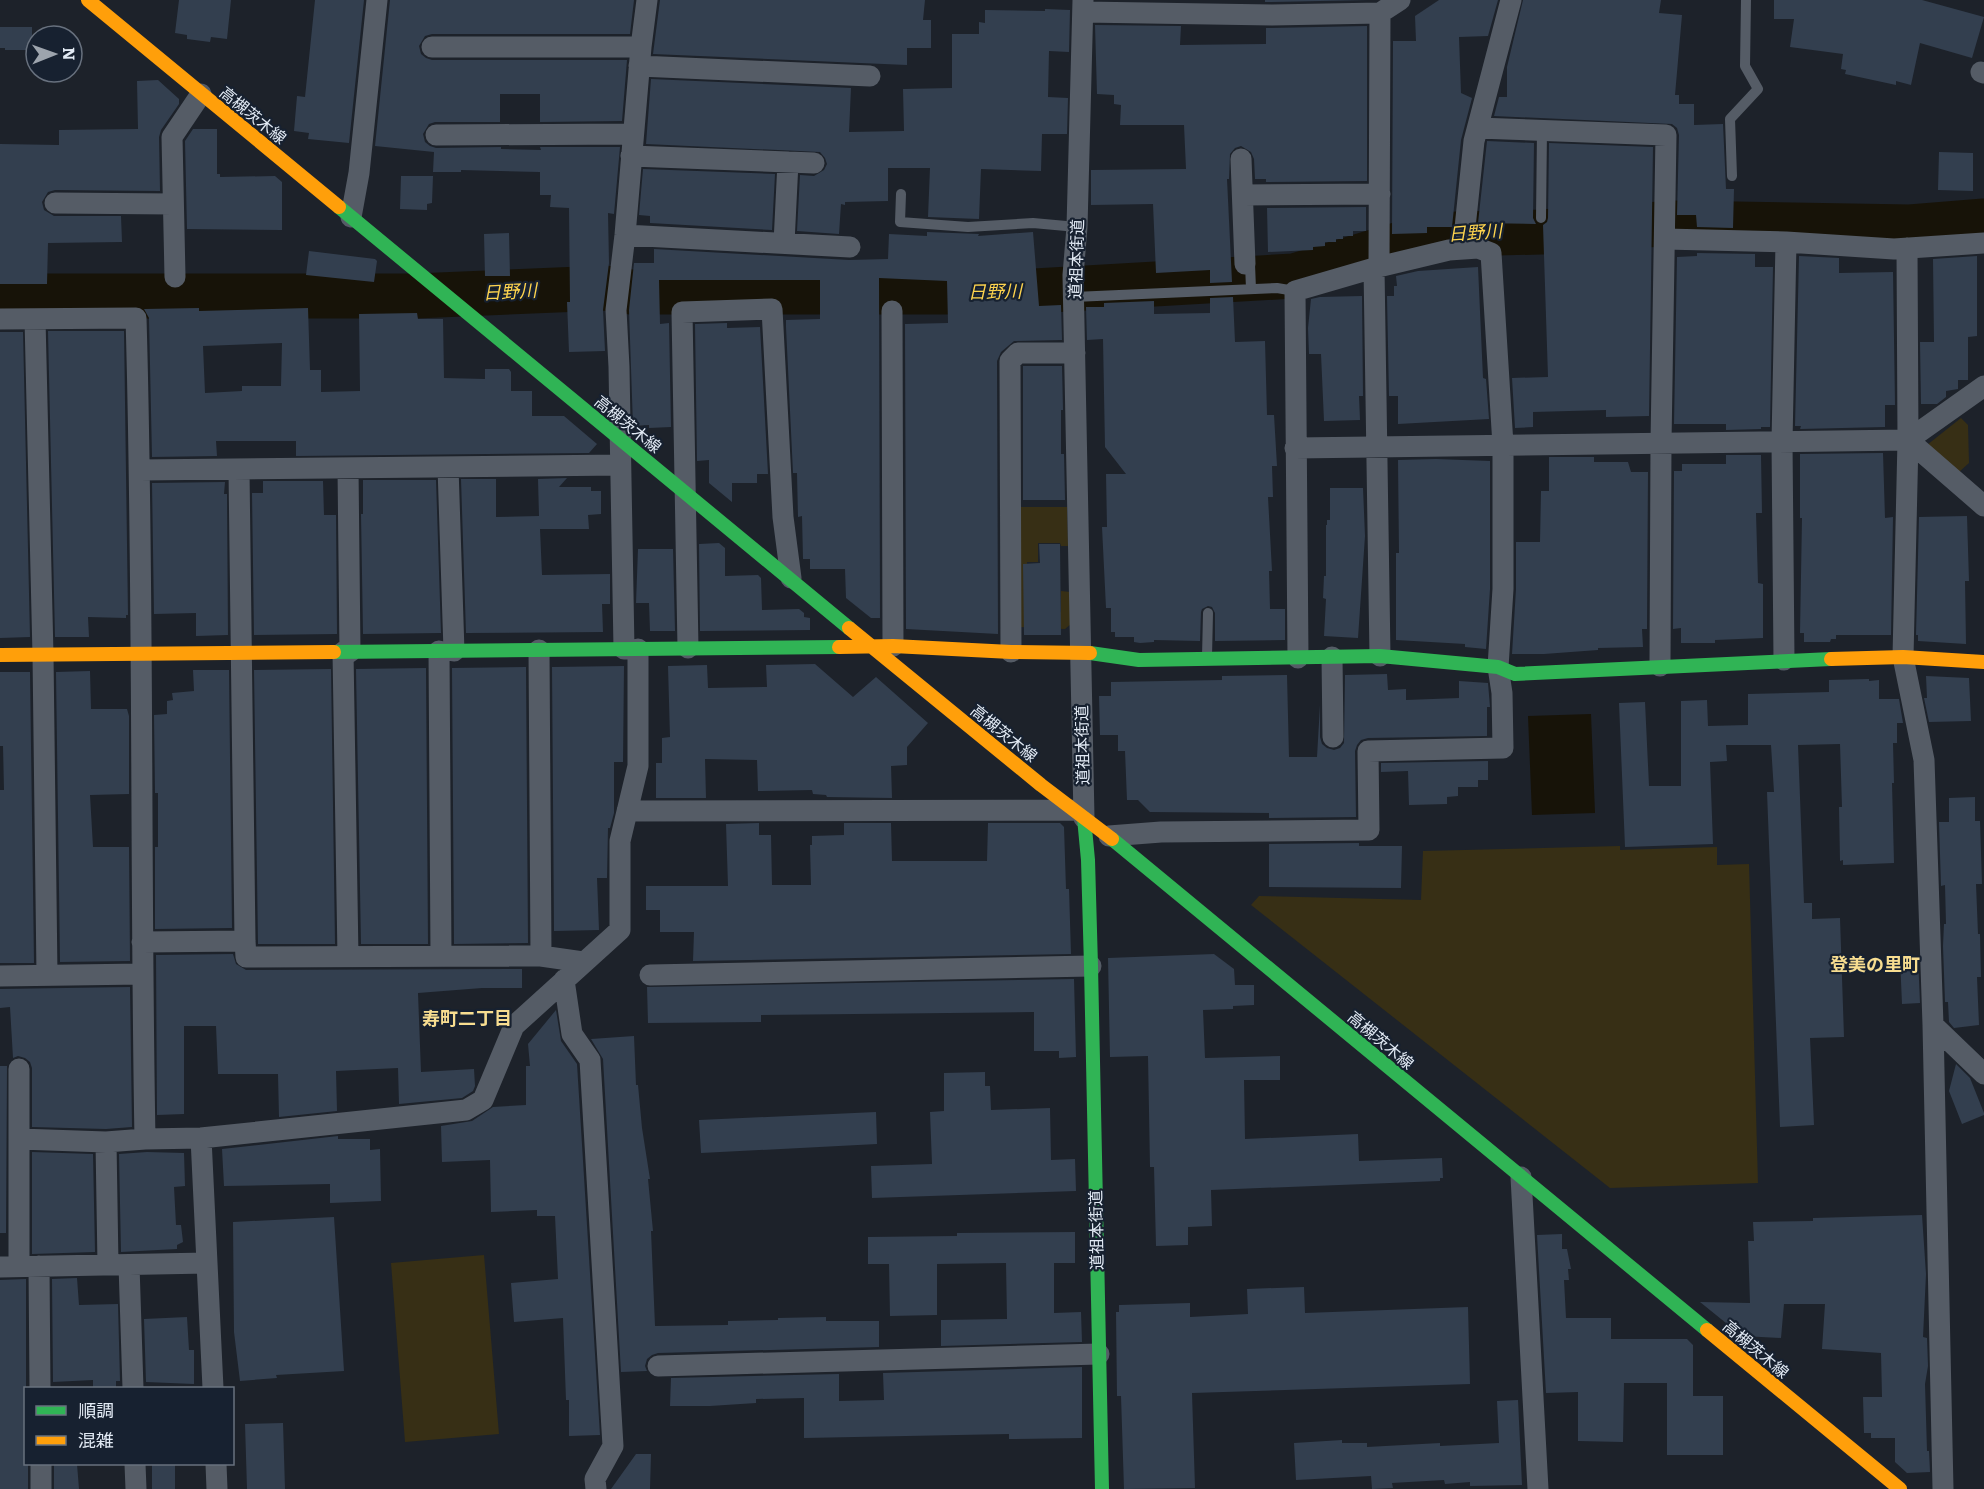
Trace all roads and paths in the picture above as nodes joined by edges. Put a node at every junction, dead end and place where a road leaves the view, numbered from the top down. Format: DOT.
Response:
graph roads {
  1 [pos="88,0"];
  2 [pos="377,0"];
  3 [pos="647,0"];
  4 [pos="1400,0"];
  5 [pos="1511,0"];
  6 [pos="1746,0"];
  7 [pos="1083,6"];
  8 [pos="1272,7"];
  9 [pos="1380,13"];
  10 [pos="432,47"];
  11 [pos="640,56"];
  12 [pos="870,76"];
  13 [pos="201,93"];
  14 [pos="1478,128"];
  15 [pos="1542,130"];
  16 [pos="632,134"];
  17 [pos="436,135"];
  18 [pos="631,156"];
  19 [pos="1241,159"];
  20 [pos="788,162"];
  21 [pos="814,163"];
  22 [pos="1732,176"];
  23 [pos="901,194"];
  24 [pos="1380,194"];
  25 [pos="1243,195"];
  26 [pos="55,203"];
  27 [pos="173,204"];
  28 [pos="351,217"];
  29 [pos="1541,218"];
  30 [pos="1077,227"];
  31 [pos="1665,227"];
  32 [pos="625,235"];
  33 [pos="1786,242"];
  34 [pos="784,243"];
  35 [pos="1984,243"];
  36 [pos="1463,244"];
  37 [pos="850,247"];
  38 [pos="1906,248"];
  39 [pos="1248,266"];
  40 [pos="1377,268"];
  41 [pos="175,277"];
  42 [pos="1251,288"];
  43 [pos="1295,291"];
  44 [pos="1074,300"];
  45 [pos="892,311"];
  46 [pos="0,319"];
  47 [pos="35,319"];
  48 [pos="1075,353"];
  49 [pos="1984,386"];
  50 [pos="619,438"];
  51 [pos="1908,440"];
  52 [pos="1782,442"];
  53 [pos="1660,443"];
  54 [pos="1377,446"];
  55 [pos="1503,446"];
  56 [pos="1296,448"];
  57 [pos="620,465"];
  58 [pos="448,467"];
  59 [pos="348,468"];
  60 [pos="140,470"];
  61 [pos="239,470"];
  62 [pos="684,491"];
  63 [pos="1984,506"];
  64 [pos="791,578"];
  65 [pos="1208,613"];
  66 [pos="871,646"];
  67 [pos="893,646"];
  68 [pos="688,648"];
  69 [pos="631,649"];
  70 [pos="539,650"];
  71 [pos="447,651"];
  72 [pos="346,652"];
  73 [pos="1011,652"];
  74 [pos="1080,652"];
  75 [pos="242,653"];
  76 [pos="142,654"];
  77 [pos="0,655"];
  78 [pos="43,655"];
  79 [pos="1380,656"];
  80 [pos="1332,657"];
  81 [pos="1903,657"];
  82 [pos="1298,658"];
  83 [pos="1208,659"];
  84 [pos="1784,660"];
  85 [pos="1984,662"];
  86 [pos="1660,666"];
  87 [pos="1498,667"];
  88 [pos="1333,737"];
  89 [pos="627,811"];
  90 [pos="1079,814"];
  91 [pos="1109,836"];
  92 [pos="244,941"];
  93 [pos="142,942"];
  94 [pos="441,956"];
  95 [pos="541,956"];
  96 [pos="348,957"];
  97 [pos="583,962"];
  98 [pos="1091,966"];
  99 [pos="142,974"];
  100 [pos="47,975"];
  101 [pos="650,975"];
  102 [pos="0,976"];
  103 [pos="564,980"];
  104 [pos="1933,1025"];
  105 [pos="19,1069"];
  106 [pos="1984,1074"];
  107 [pos="201,1138"];
  108 [pos="19,1139"];
  109 [pos="145,1139"];
  110 [pos="106,1142"];
  111 [pos="1521,1177"];
  112 [pos="207,1263"];
  113 [pos="108,1265"];
  114 [pos="129,1265"];
  115 [pos="19,1267"];
  116 [pos="1099,1354"];
  117 [pos="658,1366"];
  118 [pos="40,1387"];
  119 [pos="133,1387"];
  120 [pos="213,1387"];
  121 [pos="41,1465"];
  122 [pos="135,1465"];
  123 [pos="216,1465"];
  124 [pos="41,1489"];
  125 [pos="136,1489"];
  126 [pos="217,1489"];
  127 [pos="596,1489"];
  128 [pos="1102,1489"];
  129 [pos="1538,1489"];
  130 [pos="1900,1489"];
  131 [pos="1942,1489"];
  1 -- 13 [label="street, 高槻茨木線"];
  2 -- 28 [label="street"];
  3 -- 11 [label="street"];
  4 -- 9 [label="street"];
  5 -- 14 [label="street"];
  6 -- 22 [label="lane"];
  7 -- 8 [label="street"];
  7 -- 30 [label="street, 道祖本街道"];
  8 -- 9 [label="street"];
  9 -- 24 [label="street"];
  10 -- 11 [label="street"];
  11 -- 12 [label="street"];
  11 -- 16 [label="street"];
  13 -- 27 [label="street"];
  13 -- 28 [label="street, 高槻茨木線"];
  14 -- 15 [label="street"];
  14 -- 36 [label="street"];
  15 -- 29 [label="lane"];
  15 -- 31 [label="street"];
  16 -- 17 [label="street"];
  16 -- 18 [label="street"];
  18 -- 20 [label="street"];
  18 -- 32 [label="street"];
  19 -- 25 [label="street"];
  20 -- 21 [label="street"];
  20 -- 34 [label="street"];
  23 -- 30 [label="lane"];
  24 -- 25 [label="street"];
  24 -- 40 [label="street"];
  25 -- 39 [label="street"];
  26 -- 27 [label="street"];
  27 -- 41 [label="street"];
  28 -- 50 [label="street, 高槻茨木線"];
  30 -- 44 [label="street, 道祖本街道"];
  31 -- 33 [label="street"];
  31 -- 53 [label="street"];
  32 -- 34 [label="street"];
  32 -- 50 [label="street"];
  33 -- 38 [label="street"];
  33 -- 52 [label="street"];
  34 -- 37 [label="street"];
  35 -- 38 [label="street"];
  36 -- 40 [label="street"];
  36 -- 55 [label="street"];
  38 -- 51 [label="street"];
  39 -- 42 [label="lane"];
  40 -- 43 [label="street"];
  40 -- 54 [label="street"];
  42 -- 43 [label="lane"];
  42 -- 44 [label="lane"];
  43 -- 56 [label="street"];
  44 -- 48 [label="street, 道祖本街道"];
  45 -- 67 [label="street"];
  46 -- 47 [label="street"];
  47 -- 60 [label="street"];
  47 -- 78 [label="street"];
  48 -- 73 [label="street"];
  48 -- 74 [label="street, 道祖本街道"];
  49 -- 51 [label="street"];
  50 -- 57 [label="street"];
  50 -- 62 [label="street, 高槻茨木線"];
  51 -- 52 [label="street"];
  51 -- 63 [label="street"];
  51 -- 81 [label="street"];
  52 -- 53 [label="street"];
  52 -- 84 [label="street"];
  53 -- 55 [label="street"];
  53 -- 86 [label="street"];
  54 -- 55 [label="street"];
  54 -- 56 [label="street"];
  54 -- 79 [label="street"];
  55 -- 87 [label="street"];
  56 -- 82 [label="street"];
  57 -- 58 [label="street"];
  57 -- 69 [label="street"];
  58 -- 59 [label="street"];
  58 -- 71 [label="street"];
  59 -- 61 [label="street"];
  59 -- 72 [label="street"];
  60 -- 61 [label="street"];
  60 -- 76 [label="street"];
  61 -- 75 [label="street"];
  62 -- 64 [label="street, 高槻茨木線"];
  62 -- 64 [label="street"];
  62 -- 68 [label="street"];
  64 -- 66 [label="street, 高槻茨木線"];
  65 -- 83 [label="lane"];
  66 -- 67 [label="street"];
  66 -- 68 [label="street"];
  66 -- 90 [label="street, 高槻茨木線"];
  67 -- 73 [label="street"];
  68 -- 69 [label="street"];
  69 -- 70 [label="street"];
  69 -- 89 [label="street"];
  70 -- 71 [label="street"];
  70 -- 95 [label="street"];
  71 -- 72 [label="street"];
  71 -- 94 [label="street"];
  72 -- 75 [label="street"];
  72 -- 96 [label="street"];
  73 -- 74 [label="street"];
  74 -- 83 [label="street"];
  74 -- 90 [label="street, 道祖本街道"];
  75 -- 76 [label="street"];
  75 -- 92 [label="street"];
  76 -- 78 [label="street"];
  76 -- 93 [label="street"];
  77 -- 78 [label="street"];
  78 -- 100 [label="street"];
  79 -- 80 [label="street"];
  79 -- 87 [label="street"];
  80 -- 82 [label="street"];
  80 -- 88 [label="street"];
  81 -- 84 [label="street"];
  81 -- 85 [label="street"];
  81 -- 104 [label="street"];
  82 -- 83 [label="street"];
  84 -- 86 [label="street"];
  86 -- 87 [label="street"];
  87 -- 91 [label="street"];
  89 -- 90 [label="street"];
  89 -- 97 [label="street"];
  90 -- 91 [label="street, 高槻茨木線"];
  90 -- 98 [label="street, 道祖本街道"];
  91 -- 111 [label="street, 高槻茨木線"];
  92 -- 93 [label="street"];
  92 -- 96 [label="street"];
  93 -- 99 [label="street"];
  94 -- 95 [label="street"];
  94 -- 96 [label="street"];
  95 -- 97 [label="street"];
  97 -- 103 [label="street"];
  98 -- 101 [label="street"];
  98 -- 116 [label="street, 道祖本街道"];
  99 -- 100 [label="street"];
  99 -- 109 [label="street"];
  100 -- 102 [label="street"];
  103 -- 107 [label="street"];
  103 -- 127 [label="street"];
  104 -- 106 [label="street"];
  104 -- 131 [label="street"];
  105 -- 108 [label="street"];
  107 -- 109 [label="street"];
  107 -- 112 [label="street"];
  108 -- 110 [label="street"];
  108 -- 115 [label="street"];
  109 -- 110 [label="street"];
  110 -- 113 [label="street"];
  111 -- 129 [label="street"];
  111 -- 130 [label="street, 高槻茨木線"];
  112 -- 114 [label="street"];
  112 -- 120 [label="street"];
  113 -- 114 [label="street"];
  113 -- 115 [label="street"];
  114 -- 119 [label="street"];
  115 -- 118 [label="street"];
  116 -- 117 [label="street"];
  116 -- 128 [label="street, 道祖本街道"];
  121 -- 124 [label="street"];
  122 -- 125 [label="street"];
  123 -- 126 [label="street"];
}
